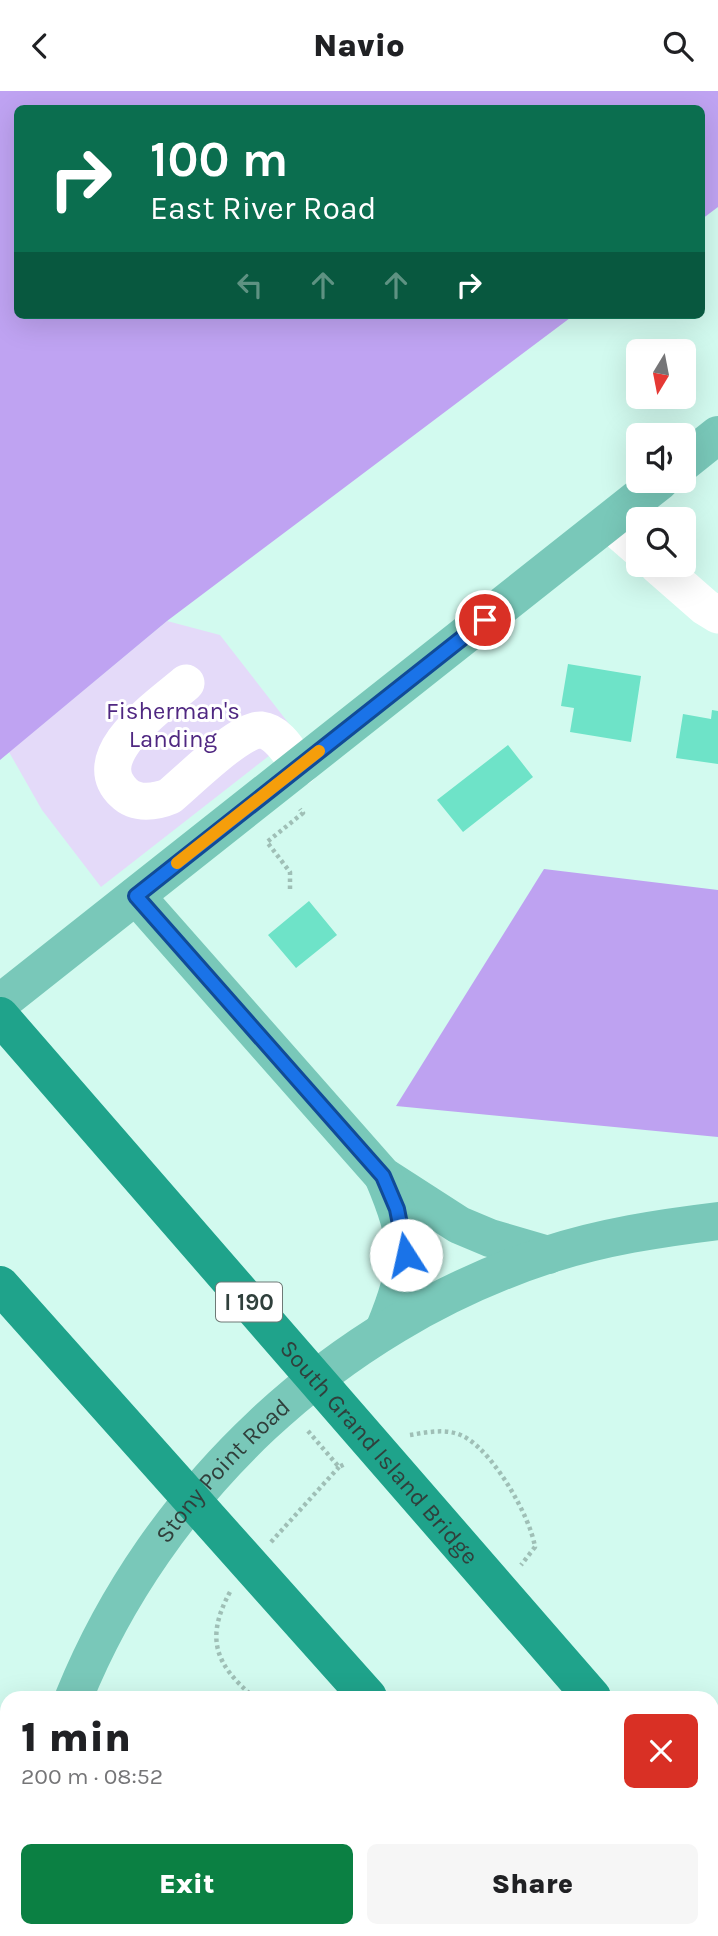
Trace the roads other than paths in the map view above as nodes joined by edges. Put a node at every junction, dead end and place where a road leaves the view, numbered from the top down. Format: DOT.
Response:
graph roads {
  1 [pos="718,435"];
  2 [pos="696,452"];
  3 [pos="645,493"];
  4 [pos="608,522"];
  5 [pos="626,538"];
  6 [pos="671,577"];
  7 [pos="718,615"];
  8 [pos="186,683"];
  9 [pos="300,767"];
  10 [pos="136,896"];
  11 [pos="0,1003"];
  12 [pos="0,1017"];
  13 [pos="383,1176"];
  14 [pos="718,1221"];
  15 [pos="548,1255"];
  16 [pos="0,1285"];
  17 [pos="384,1330"];
  18 [pos="77,1691"];
  19 [pos="363,1691"];
  20 [pos="587,1691"];
  1 -- 2 [label="main road"];
  3 -- 4 [label="main road"];
  4 -- 5 [label="street"];
  4 -- 9 [label="main road"];
  6 -- 7 [label="street"];
  8 -- 9 [label="street"];
  9 -- 10 [label="main road"];
  10 -- 11 [label="main road"];
  10 -- 13 [label="main road"];
  12 -- 20 [label="highway, South Grand Island Bridge / I 190"];
  13 -- 15 [label="main road"];
  13 -- 17 [label="main road"];
  14 -- 15 [label="main road, Stony Point Road"];
  15 -- 17 [label="main road, Stony Point Road"];
  16 -- 19 [label="highway"];
  17 -- 18 [label="main road, Stony Point Road"];
}
